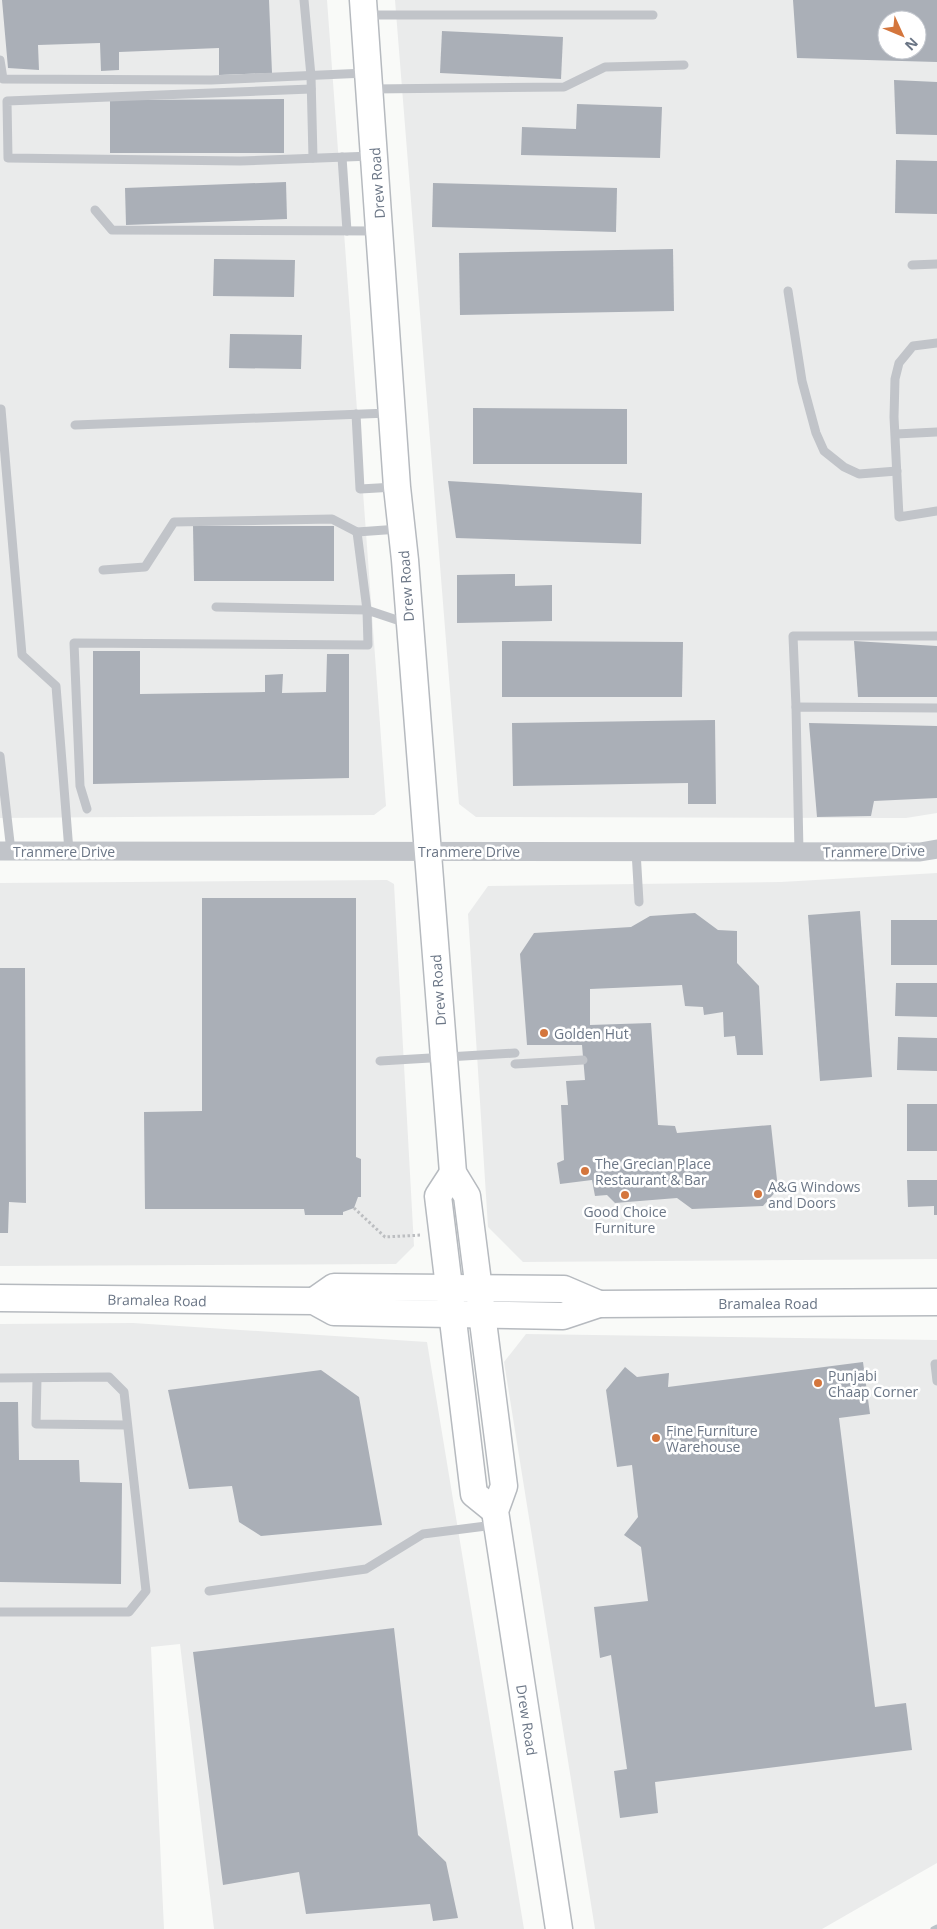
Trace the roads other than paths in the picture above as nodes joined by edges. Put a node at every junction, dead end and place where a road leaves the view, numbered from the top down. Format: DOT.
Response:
graph roads {
  1 [pos="304,0"];
  2 [pos="363,7"];
  3 [pos="653,15"];
  4 [pos="0,60"];
  5 [pos="684,65"];
  6 [pos="311,76"];
  7 [pos="369,81"];
  8 [pos="311,89"];
  9 [pos="375,156"];
  10 [pos="342,157"];
  11 [pos="312,158"];
  12 [pos="96,210"];
  13 [pos="347,231"];
  14 [pos="380,232"];
  15 [pos="937,264"];
  16 [pos="912,265"];
  17 [pos="788,291"];
  18 [pos="937,343"];
  19 [pos="1,410"];
  20 [pos="392,413"];
  21 [pos="356,414"];
  22 [pos="75,425"];
  23 [pos="937,432"];
  24 [pos="896,434"];
  25 [pos="896,471"];
  26 [pos="397,487"];
  27 [pos="937,510"];
  28 [pos="402,529"];
  29 [pos="357,532"];
  30 [pos="103,570"];
  31 [pos="216,607"];
  32 [pos="367,610"];
  33 [pos="409,624"];
  34 [pos="937,636"];
  35 [pos="796,707"];
  36 [pos="937,708"];
  37 [pos="0,756"];
  38 [pos="87,809"];
  39 [pos="937,849"];
  40 [pos="427,851"];
  41 [pos="6,852"];
  42 [pos="70,852"];
  43 [pos="636,852"];
  44 [pos="799,852"];
  45 [pos="639,902"];
  46 [pos="515,1053"];
  47 [pos="444,1058"];
  48 [pos="583,1060"];
  49 [pos="380,1061"];
  50 [pos="515,1064"];
  51 [pos="453,1172"];
  52 [pos="448,1288"];
  53 [pos="478,1288"];
  54 [pos="0,1298"];
  55 [pos="314,1301"];
  56 [pos="937,1302"];
  57 [pos="599,1304"];
  58 [pos="452,1315"];
  59 [pos="482,1315"];
  60 [pos="937,1364"];
  61 [pos="0,1378"];
  62 [pos="37,1378"];
  63 [pos="937,1381"];
  64 [pos="127,1425"];
  65 [pos="496,1518"];
  66 [pos="209,1591"];
  67 [pos="0,1612"];
  68 [pos="559,1929"];
  1 -- 6 [label="lane"];
  2 -- 3 [label="lane"];
  2 -- 7 [label="street, Drew Road"];
  4 -- 6 [label="lane"];
  5 -- 7 [label="lane"];
  6 -- 7 [label="lane"];
  6 -- 8 [label="lane"];
  7 -- 9 [label="street, Drew Road"];
  8 -- 11 [label="lane"];
  8 -- 11 [label="lane"];
  9 -- 10 [label="lane"];
  9 -- 14 [label="street, Drew Road"];
  10 -- 11 [label="lane"];
  10 -- 13 [label="lane"];
  12 -- 13 [label="lane"];
  13 -- 14 [label="lane"];
  14 -- 20 [label="street, Drew Road"];
  15 -- 16 [label="lane"];
  17 -- 25 [label="lane"];
  18 -- 24 [label="lane"];
  19 -- 42 [label="lane"];
  20 -- 21 [label="lane"];
  20 -- 26 [label="street, Drew Road"];
  21 -- 22 [label="lane"];
  21 -- 26 [label="lane"];
  23 -- 24 [label="lane"];
  24 -- 25 [label="lane"];
  25 -- 27 [label="lane"];
  26 -- 28 [label="street, Drew Road"];
  28 -- 29 [label="lane"];
  28 -- 33 [label="street, Drew Road"];
  29 -- 30 [label="lane"];
  29 -- 32 [label="lane"];
  31 -- 32 [label="lane"];
  32 -- 33 [label="lane"];
  32 -- 38 [label="lane"];
  33 -- 40 [label="street, Drew Road"];
  34 -- 35 [label="lane"];
  35 -- 36 [label="lane"];
  35 -- 44 [label="lane"];
  37 -- 41 [label="lane"];
  39 -- 44 [label="street, Tranmere Drive"];
  40 -- 42 [label="street, Tranmere Drive"];
  40 -- 43 [label="street, Tranmere Drive"];
  40 -- 47 [label="street, Drew Road"];
  41 -- 42 [label="street, Tranmere Drive"];
  43 -- 44 [label="street, Tranmere Drive"];
  43 -- 45 [label="lane"];
  46 -- 47 [label="lane"];
  47 -- 49 [label="lane"];
  47 -- 51 [label="street, Drew Road"];
  48 -- 50 [label="lane"];
  51 -- 52 [label="street"];
  51 -- 53 [label="street, Drew Road"];
  52 -- 53 [label="street, Bramalea Road"];
  52 -- 55 [label="street, Bramalea Road"];
  52 -- 58 [label="street"];
  53 -- 57 [label="street, Bramalea Road"];
  53 -- 59 [label="street, Drew Road"];
  54 -- 55 [label="street, Bramalea Road"];
  55 -- 58 [label="street, Bramalea Road"];
  56 -- 57 [label="street, Bramalea Road"];
  57 -- 59 [label="street, Bramalea Road"];
  58 -- 59 [label="street, Bramalea Road"];
  58 -- 65 [label="street"];
  59 -- 65 [label="street, Drew Road"];
  60 -- 63 [label="lane"];
  61 -- 62 [label="lane"];
  62 -- 64 [label="lane"];
  62 -- 64 [label="lane"];
  64 -- 67 [label="lane"];
  65 -- 66 [label="lane"];
  65 -- 68 [label="street, Drew Road"];
}
